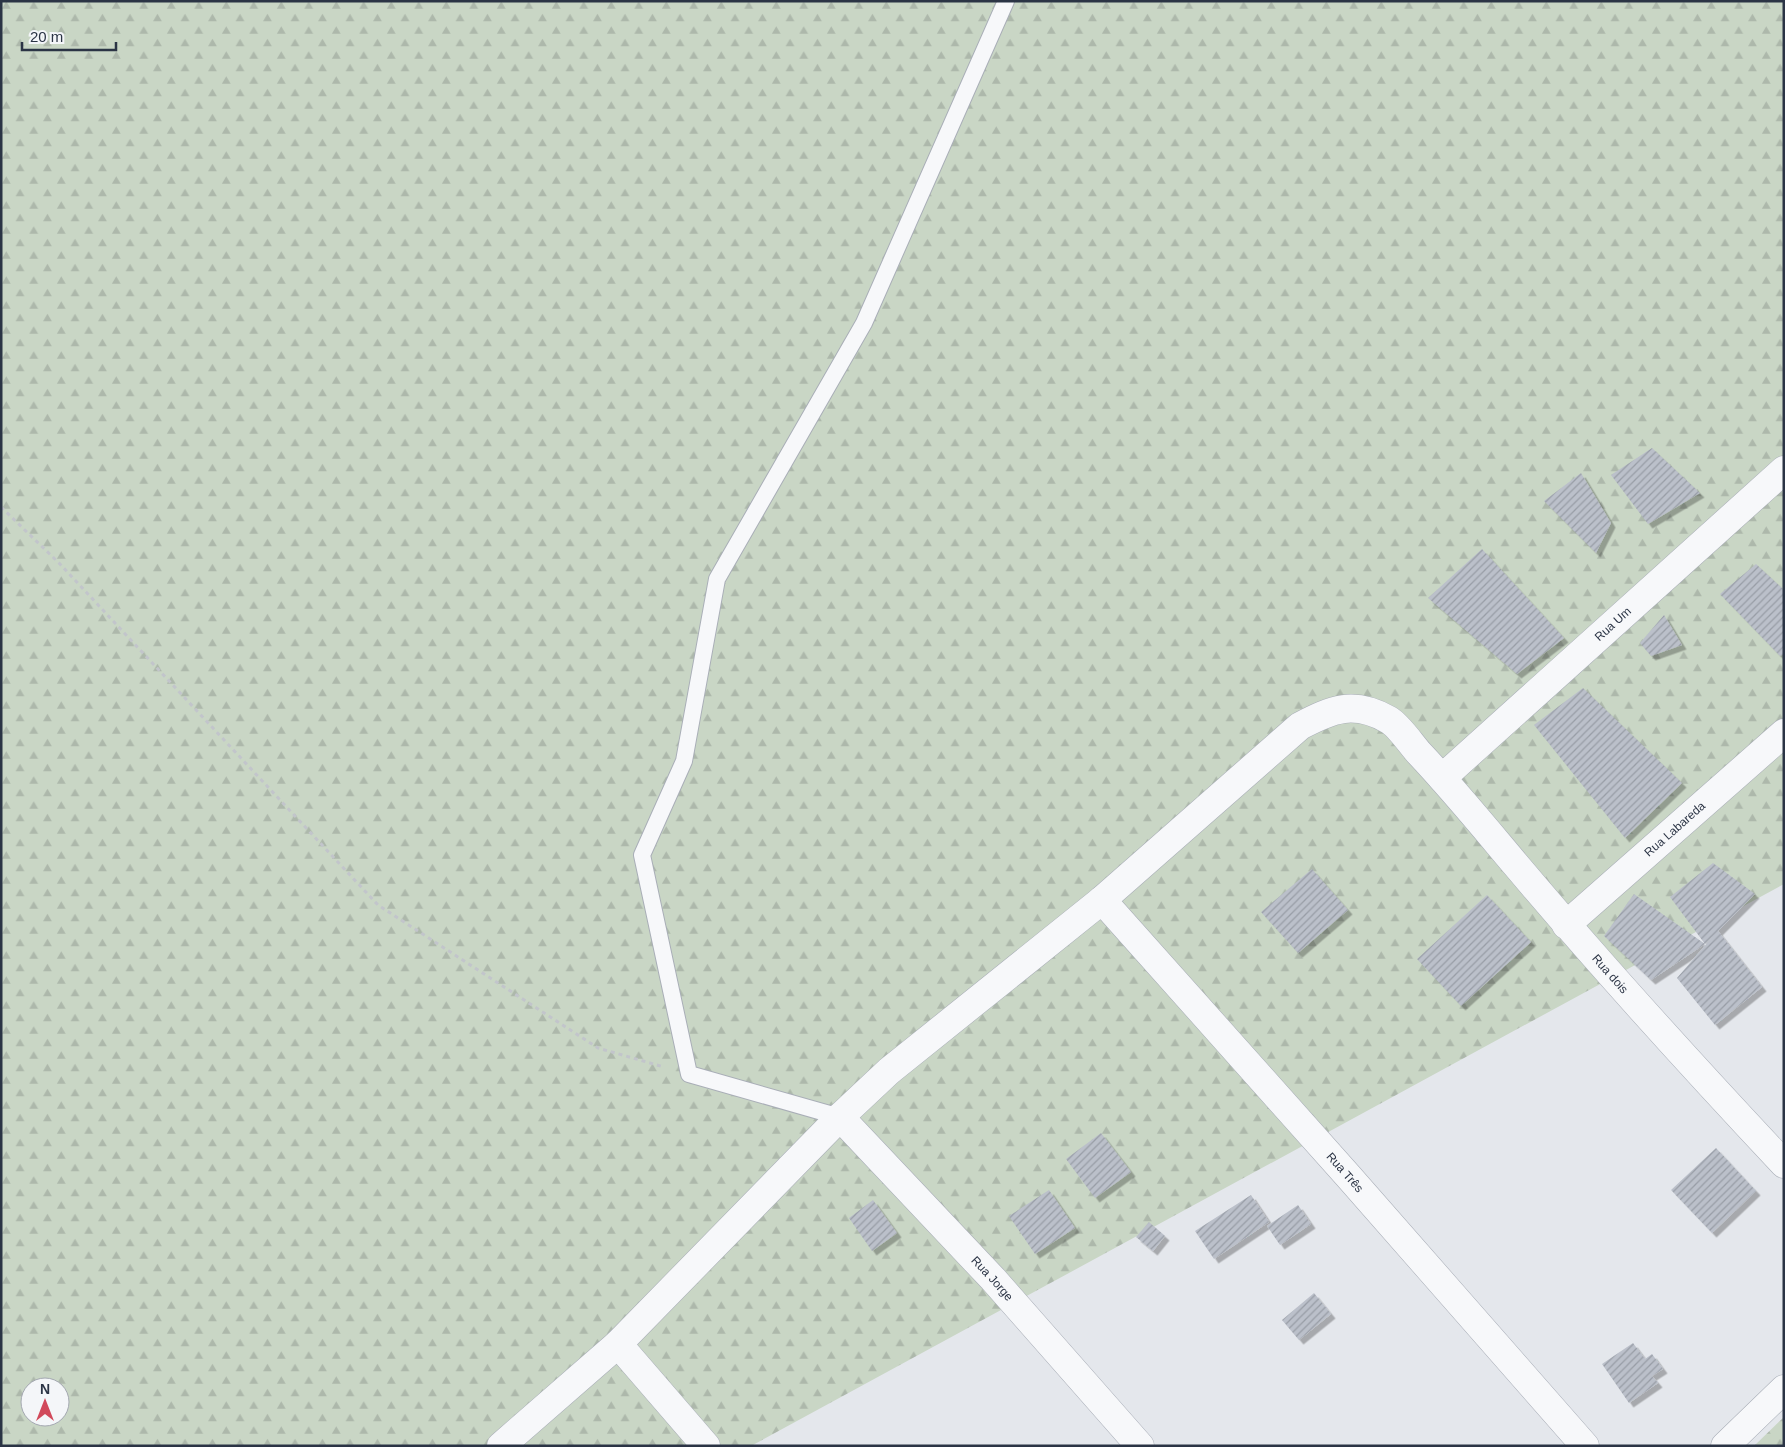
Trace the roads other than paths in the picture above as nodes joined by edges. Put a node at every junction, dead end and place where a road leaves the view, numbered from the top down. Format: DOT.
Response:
graph roads {
  1 [pos="1006,1"];
  2 [pos="1784,470"];
  3 [pos="1784,733"];
  4 [pos="1442,778"];
  5 [pos="1102,900"];
  6 [pos="1566,925"];
  7 [pos="840,1117"];
  8 [pos="1784,1164"];
  9 [pos="618,1344"];
  10 [pos="1784,1389"];
  11 [pos="500,1446"];
  12 [pos="706,1446"];
  13 [pos="1140,1446"];
  14 [pos="1585,1446"];
  15 [pos="1725,1446"];
  1 -- 7 [label="lane"];
  2 -- 4 [label="street, Rua Um"];
  3 -- 6 [label="street, Rua Labareda"];
  4 -- 5 [label="street, Rua dois"];
  4 -- 6 [label="street, Rua dois"];
  5 -- 7 [label="street, Rua dois"];
  5 -- 14 [label="street, Rua Três"];
  6 -- 8 [label="street, Rua dois"];
  7 -- 9 [label="street, Rua dois"];
  7 -- 13 [label="street, Rua Jorge"];
  9 -- 11 [label="street, Rua dois"];
  9 -- 12 [label="street"];
  10 -- 15 [label="street"];
}
